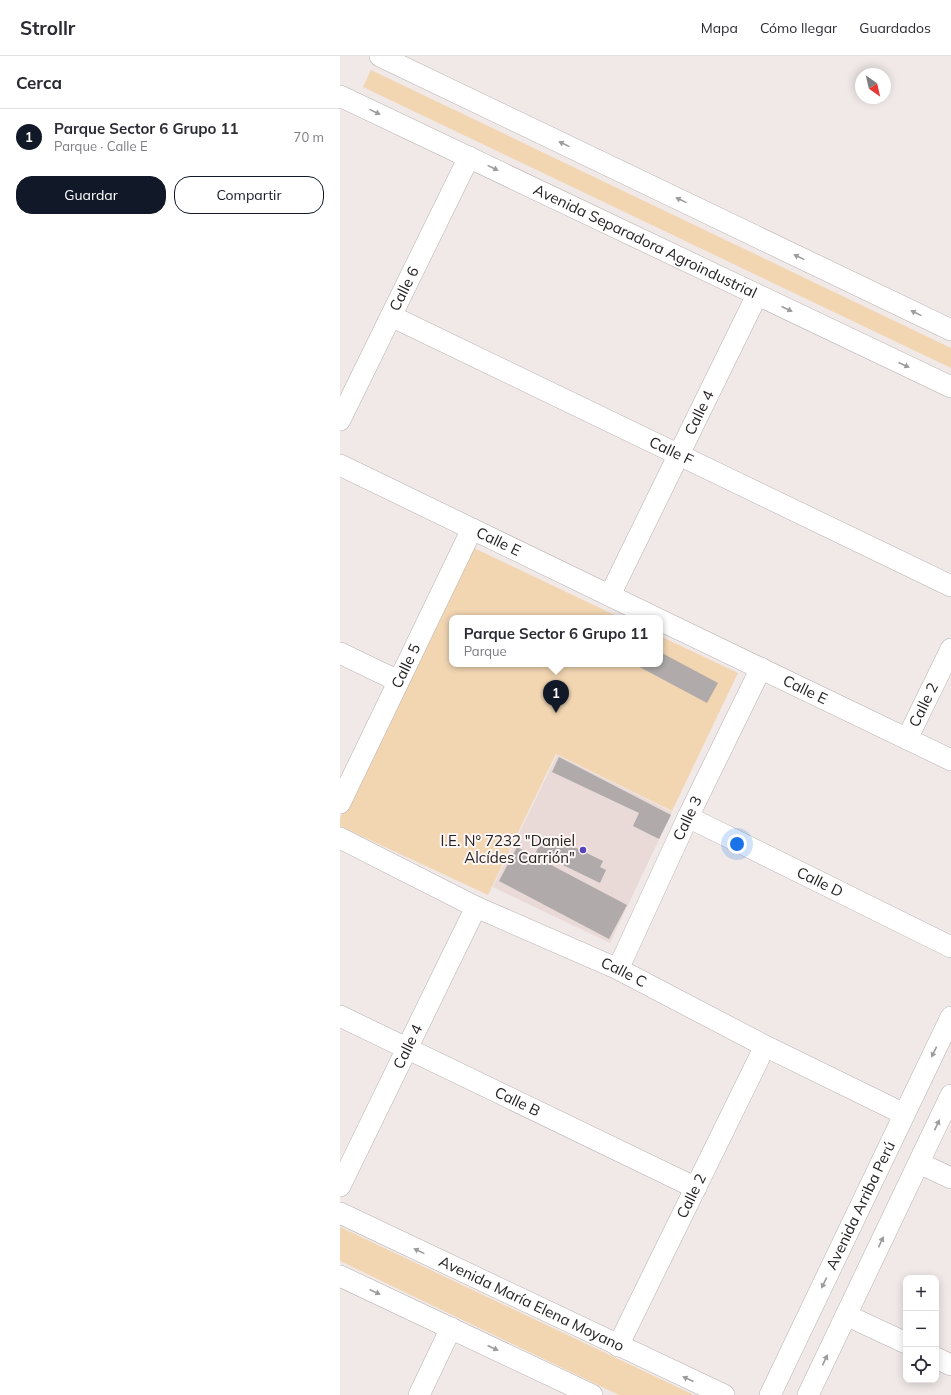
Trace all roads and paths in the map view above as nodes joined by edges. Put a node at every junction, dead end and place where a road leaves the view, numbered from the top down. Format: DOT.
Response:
graph roads {
  1 [pos="380,56"];
  2 [pos="340,96"];
  3 [pos="469,157"];
  4 [pos="757,295"];
  5 [pos="391,316"];
  6 [pos="951,330"];
  7 [pos="951,387"];
  8 [pos="340,420"];
  9 [pos="679,455"];
  10 [pos="340,465"];
  11 [pos="472,529"];
  12 [pos="951,586"];
  13 [pos="610,596"];
  14 [pos="650,615"];
  15 [pos="663,621"];
  16 [pos="951,649"];
  17 [pos="340,653"];
  18 [pos="761,668"];
  19 [pos="398,681"];
  20 [pos="907,739"];
  21 [pos="951,760"];
  22 [pos="340,803"];
  23 [pos="688,817"];
  24 [pos="340,838"];
  25 [pos="476,907"];
  26 [pos="951,947"];
  27 [pos="618,969"];
  28 [pos="340,1016"];
  29 [pos="951,1017"];
  30 [pos="764,1046"];
  31 [pos="407,1049"];
  32 [pos="951,1095"];
  33 [pos="904,1114"];
  34 [pos="919,1163"];
  35 [pos="951,1178"];
  36 [pos="340,1186"];
  37 [pos="696,1188"];
  38 [pos="340,1213"];
  39 [pos="340,1276"];
  40 [pos="846,1315"];
  41 [pos="451,1328"];
  42 [pos="903,1342"];
  43 [pos="618,1346"];
  44 [pos="939,1359"];
  45 [pos="951,1365"];
  46 [pos="419,1395"];
  47 [pos="592,1395"];
  48 [pos="724,1395"];
  49 [pos="770,1395"];
  50 [pos="808,1395"];
  6 -- 1 [label="street, one-way"];
  2 -- 3 [label="street, Avenida Separadora Agroindustrial, one-way"];
  3 -- 4 [label="street, Avenida Separadora Agroindustrial, one-way"];
  3 -- 5 [label="street, Calle 6"];
  4 -- 7 [label="street, Avenida Separadora Agroindustrial, one-way"];
  4 -- 9 [label="street, Calle 4"];
  5 -- 8 [label="street, Calle 6"];
  5 -- 9 [label="street, Calle F"];
  9 -- 12 [label="street, Calle F"];
  9 -- 13 [label="street, Calle 4"];
  10 -- 11 [label="street, Calle E"];
  11 -- 13 [label="street, Calle E"];
  11 -- 19 [label="street, Calle 5"];
  13 -- 14 [label="street, Calle E"];
  15 -- 18 [label="street, Calle E"];
  16 -- 20 [label="street, Calle 2"];
  17 -- 19 [label="street"];
  18 -- 20 [label="street, Calle E"];
  18 -- 23 [label="street, Calle 3"];
  19 -- 22 [label="street, Calle 5"];
  20 -- 21 [label="street, Calle E"];
  23 -- 26 [label="street, Calle D"];
  23 -- 27 [label="street, Calle 3"];
  24 -- 25 [label="street, Calle C"];
  25 -- 27 [label="street, Calle C"];
  25 -- 31 [label="street, Calle 4"];
  27 -- 30 [label="street, Calle C"];
  28 -- 31 [label="street, Calle B"];
  29 -- 33 [label="street, Avenida Arriba Perú, one-way"];
  30 -- 33 [label="street, Calle C"];
  30 -- 37 [label="street, Calle 2"];
  31 -- 36 [label="street, Calle 4"];
  31 -- 37 [label="street, Calle B"];
  34 -- 32 [label="street, one-way"];
  33 -- 49 [label="street, Avenida Arriba Perú, one-way"];
  34 -- 35 [label="street"];
  40 -- 34 [label="street, one-way"];
  37 -- 43 [label="street, Calle 2"];
  43 -- 38 [label="street, Avenida María Elena Moyano, one-way"];
  39 -- 41 [label="street, one-way"];
  40 -- 42 [label="street"];
  50 -- 40 [label="street, one-way"];
  41 -- 46 [label="street"];
  41 -- 47 [label="street, one-way"];
  48 -- 43 [label="street, Avenida María Elena Moyano, one-way"];
  44 -- 45 [label="street"];
}
